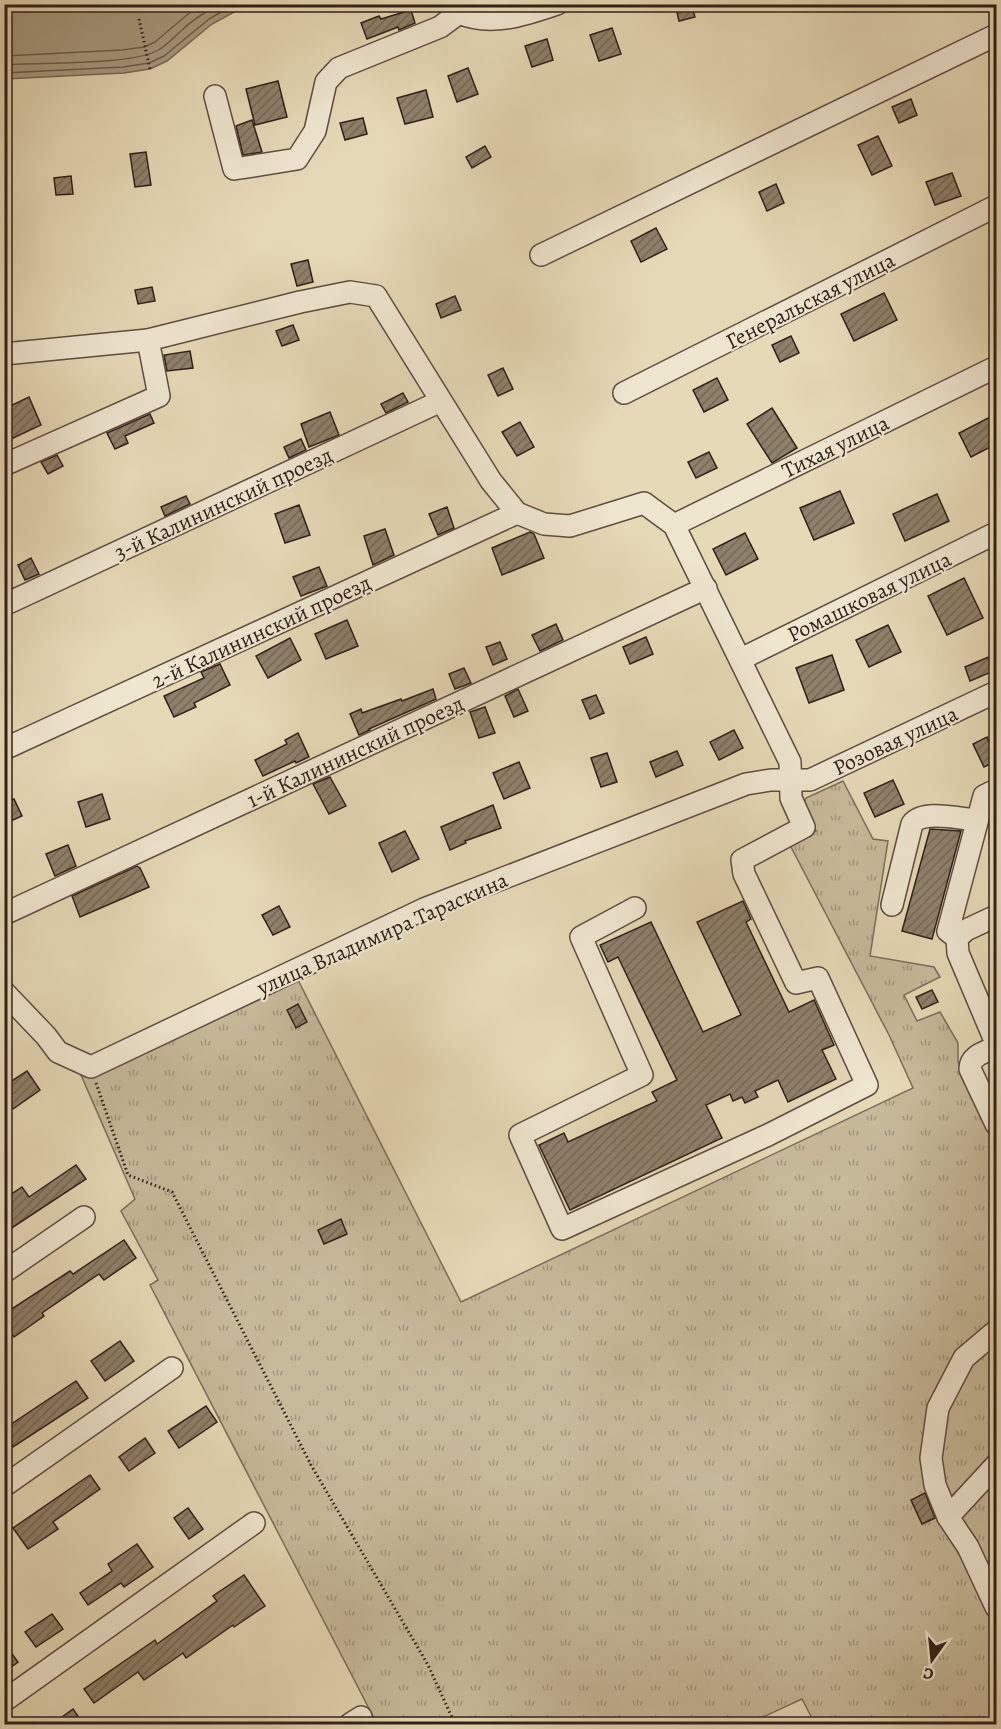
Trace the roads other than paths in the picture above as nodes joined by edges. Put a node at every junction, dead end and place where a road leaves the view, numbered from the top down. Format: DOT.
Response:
graph roads {
  1 [pos="557,4"];
  2 [pos="460,9"];
  3 [pos="996,35"];
  4 [pos="215,96"];
  5 [pos="996,206"];
  6 [pos="541,255"];
  7 [pos="148,340"];
  8 [pos="4,354"];
  9 [pos="996,367"];
  10 [pos="624,393"];
  11 [pos="441,401"];
  12 [pos="4,465"];
  13 [pos="517,513"];
  14 [pos="674,525"];
  15 [pos="996,533"];
  16 [pos="706,588"];
  17 [pos="4,605"];
  18 [pos="741,659"];
  19 [pos="996,692"];
  20 [pos="4,749"];
  21 [pos="791,779"];
  22 [pos="996,790"];
  23 [pos="977,820"];
  24 [pos="892,905"];
  25 [pos="635,909"];
  26 [pos="4,914"];
  27 [pos="996,916"];
  28 [pos="957,938"];
  29 [pos="4,992"];
  30 [pos="996,1045"];
  31 [pos="996,1124"];
  32 [pos="84,1217"];
  33 [pos="4,1272"];
  34 [pos="996,1332"];
  35 [pos="172,1368"];
  36 [pos="996,1465"];
  37 [pos="4,1486"];
  38 [pos="948,1517"];
  39 [pos="254,1523"];
  40 [pos="996,1607"];
  41 [pos="4,1701"];
  1 -- 2 [label="street"];
  2 -- 4 [label="street"];
  3 -- 6 [label="street"];
  5 -- 10 [label="street, Генеральская улица"];
  7 -- 8 [label="street"];
  7 -- 11 [label="street"];
  7 -- 12 [label="street"];
  9 -- 14 [label="street, Тихая улица"];
  11 -- 13 [label="street"];
  11 -- 17 [label="street, 3-й Калининский проезд"];
  13 -- 14 [label="street"];
  13 -- 20 [label="street, 2-й Калининский проезд"];
  14 -- 16 [label="street"];
  15 -- 18 [label="street, Ромашковая улица"];
  16 -- 18 [label="street"];
  16 -- 26 [label="street, 1-й Калининский проезд"];
  18 -- 21 [label="street"];
  19 -- 21 [label="street, Розовая улица"];
  21 -- 25 [label="street"];
  21 -- 29 [label="street, улица Владимира Тараскина"];
  22 -- 23 [label="street"];
  23 -- 24 [label="street"];
  23 -- 28 [label="street"];
  27 -- 28 [label="street"];
  28 -- 30 [label="street"];
  30 -- 31 [label="street"];
  32 -- 33 [label="street"];
  34 -- 38 [label="street"];
  35 -- 37 [label="street"];
  36 -- 38 [label="street"];
  38 -- 40 [label="street"];
  39 -- 41 [label="street"];
}
